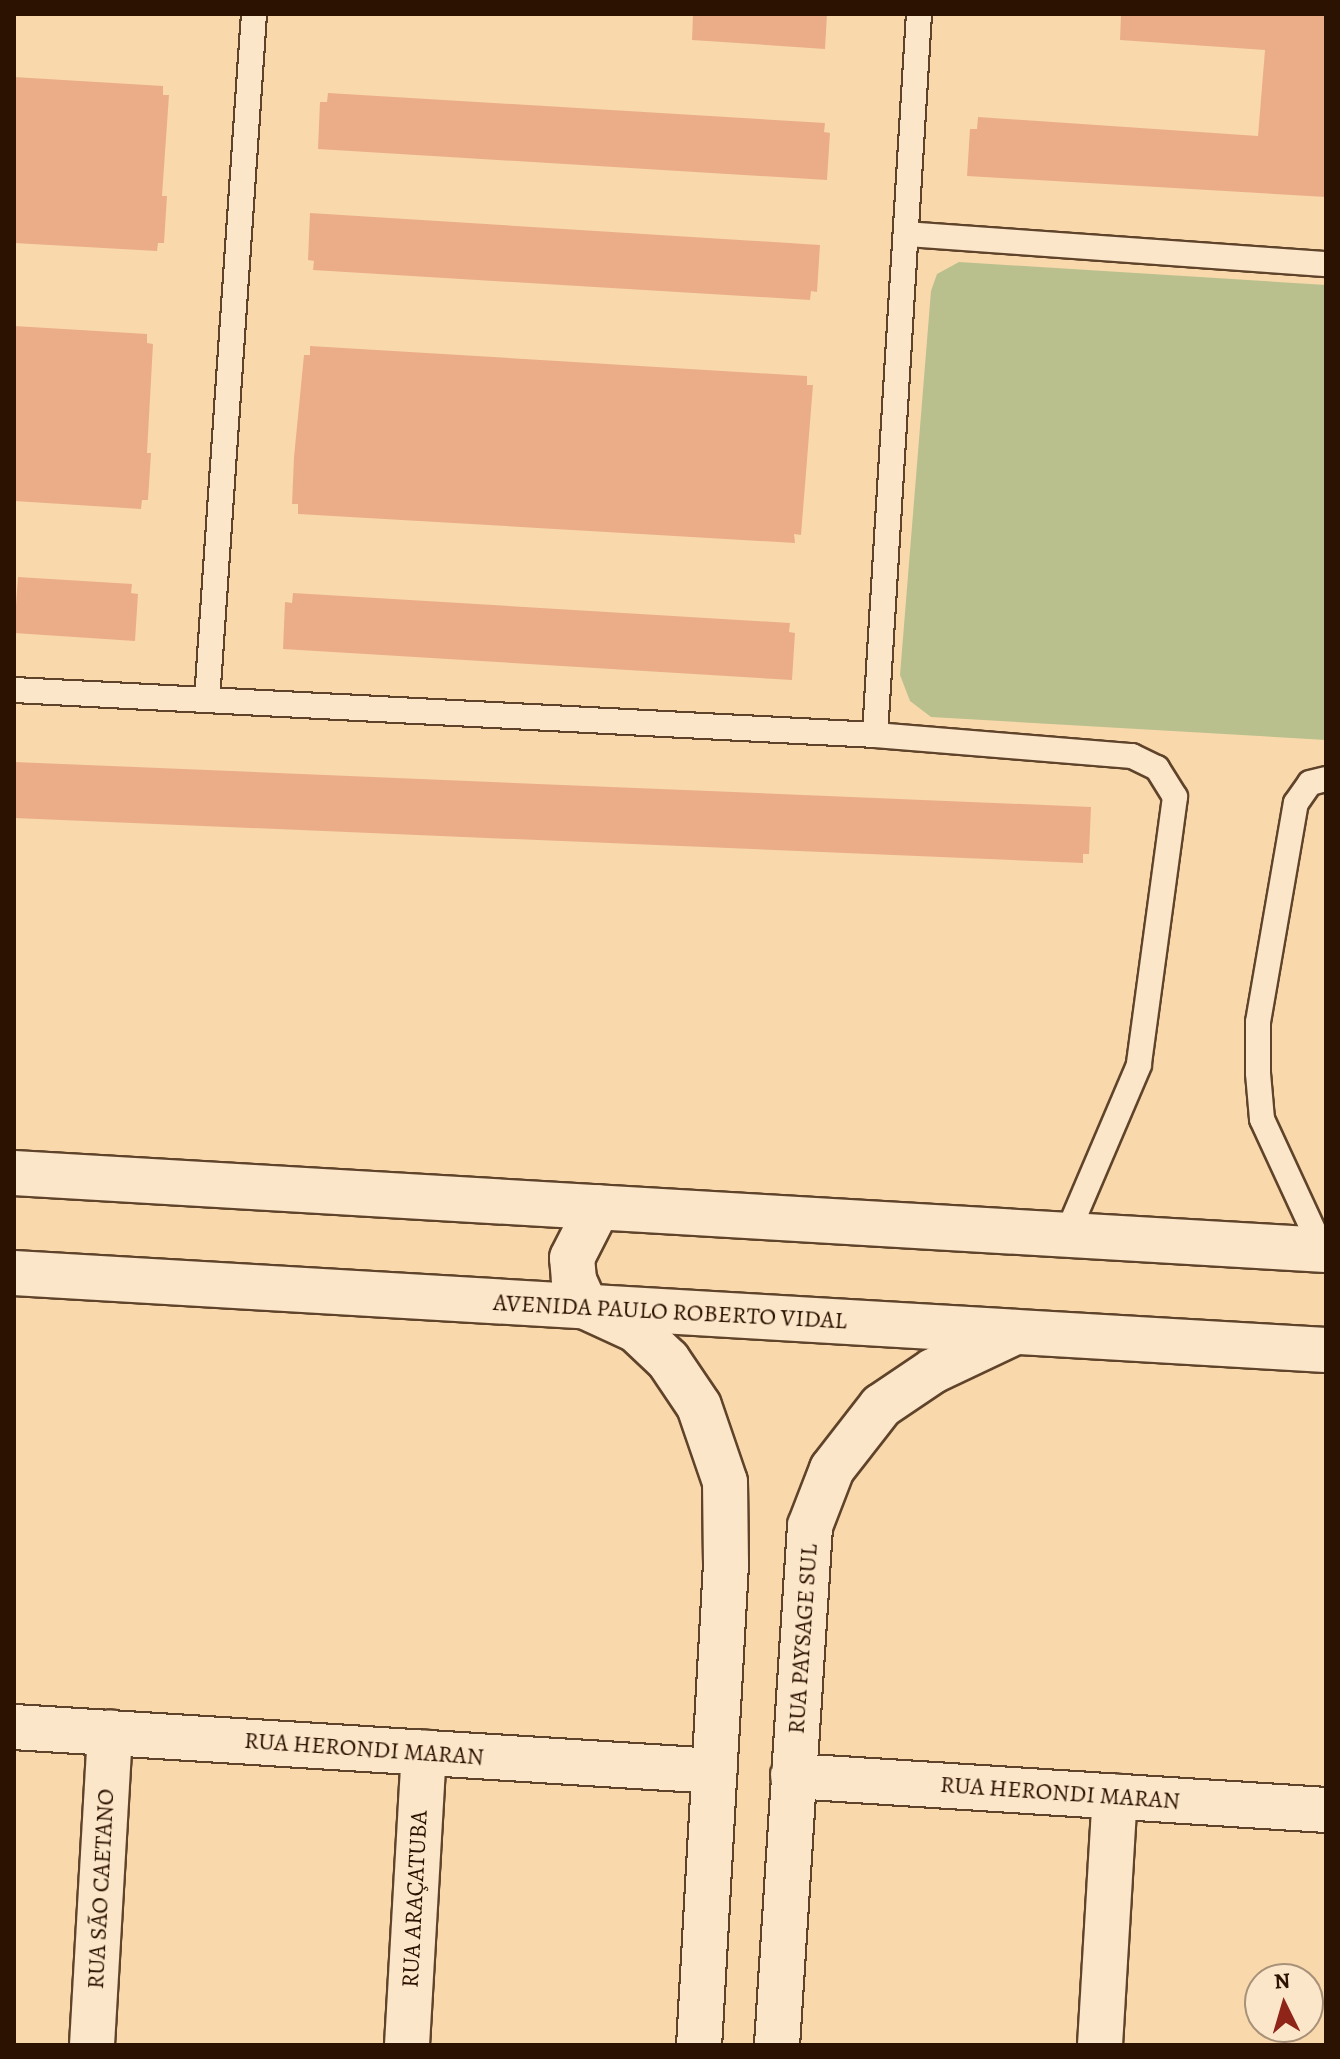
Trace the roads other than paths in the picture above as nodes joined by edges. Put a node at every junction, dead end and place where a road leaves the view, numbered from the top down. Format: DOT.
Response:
graph roads {
  1 [pos="254,14"];
  2 [pos="919,14"];
  3 [pos="906,234"];
  4 [pos="1326,264"];
  5 [pos="14,690"];
  6 [pos="207,700"];
  7 [pos="875,735"];
  8 [pos="1326,779"];
  9 [pos="14,1173"];
  10 [pos="598,1207"];
  11 [pos="1067,1234"];
  12 [pos="1324,1250"];
  13 [pos="14,1273"];
  14 [pos="586,1307"];
  15 [pos="1015,1332"];
  16 [pos="1326,1350"];
  17 [pos="14,1727"];
  18 [pos="110,1733"];
  19 [pos="424,1752"];
  20 [pos="715,1771"];
  21 [pos="793,1776"];
  22 [pos="1115,1796"];
  23 [pos="1326,1810"];
  24 [pos="92,2045"];
  25 [pos="407,2045"];
  26 [pos="699,2045"];
  27 [pos="777,2045"];
  28 [pos="1100,2045"];
  1 -- 6 [label="lane"];
  2 -- 3 [label="lane"];
  3 -- 4 [label="lane"];
  3 -- 7 [label="lane"];
  5 -- 6 [label="lane"];
  6 -- 7 [label="lane"];
  7 -- 11 [label="lane"];
  8 -- 12 [label="lane"];
  9 -- 10 [label="street"];
  10 -- 11 [label="street"];
  10 -- 14 [label="street"];
  11 -- 12 [label="street"];
  13 -- 14 [label="street, AVENIDA PAULO ROBERTO VIDAL"];
  14 -- 15 [label="street, AVENIDA PAULO ROBERTO VIDAL"];
  14 -- 20 [label="street"];
  15 -- 16 [label="street, AVENIDA PAULO ROBERTO VIDAL"];
  15 -- 21 [label="street, RUA PAYSAGE SUL"];
  17 -- 18 [label="street, RUA HERONDI MARAN"];
  18 -- 19 [label="street, RUA HERONDI MARAN"];
  18 -- 24 [label="street, RUA SÃO CAETANO"];
  19 -- 20 [label="street, RUA HERONDI MARAN"];
  19 -- 25 [label="street, RUA ARAÇATUBA"];
  20 -- 26 [label="street"];
  21 -- 22 [label="street, RUA HERONDI MARAN"];
  21 -- 27 [label="street, RUA PAYSAGE SUL"];
  22 -- 23 [label="street, RUA HERONDI MARAN"];
  22 -- 28 [label="street"];
}
